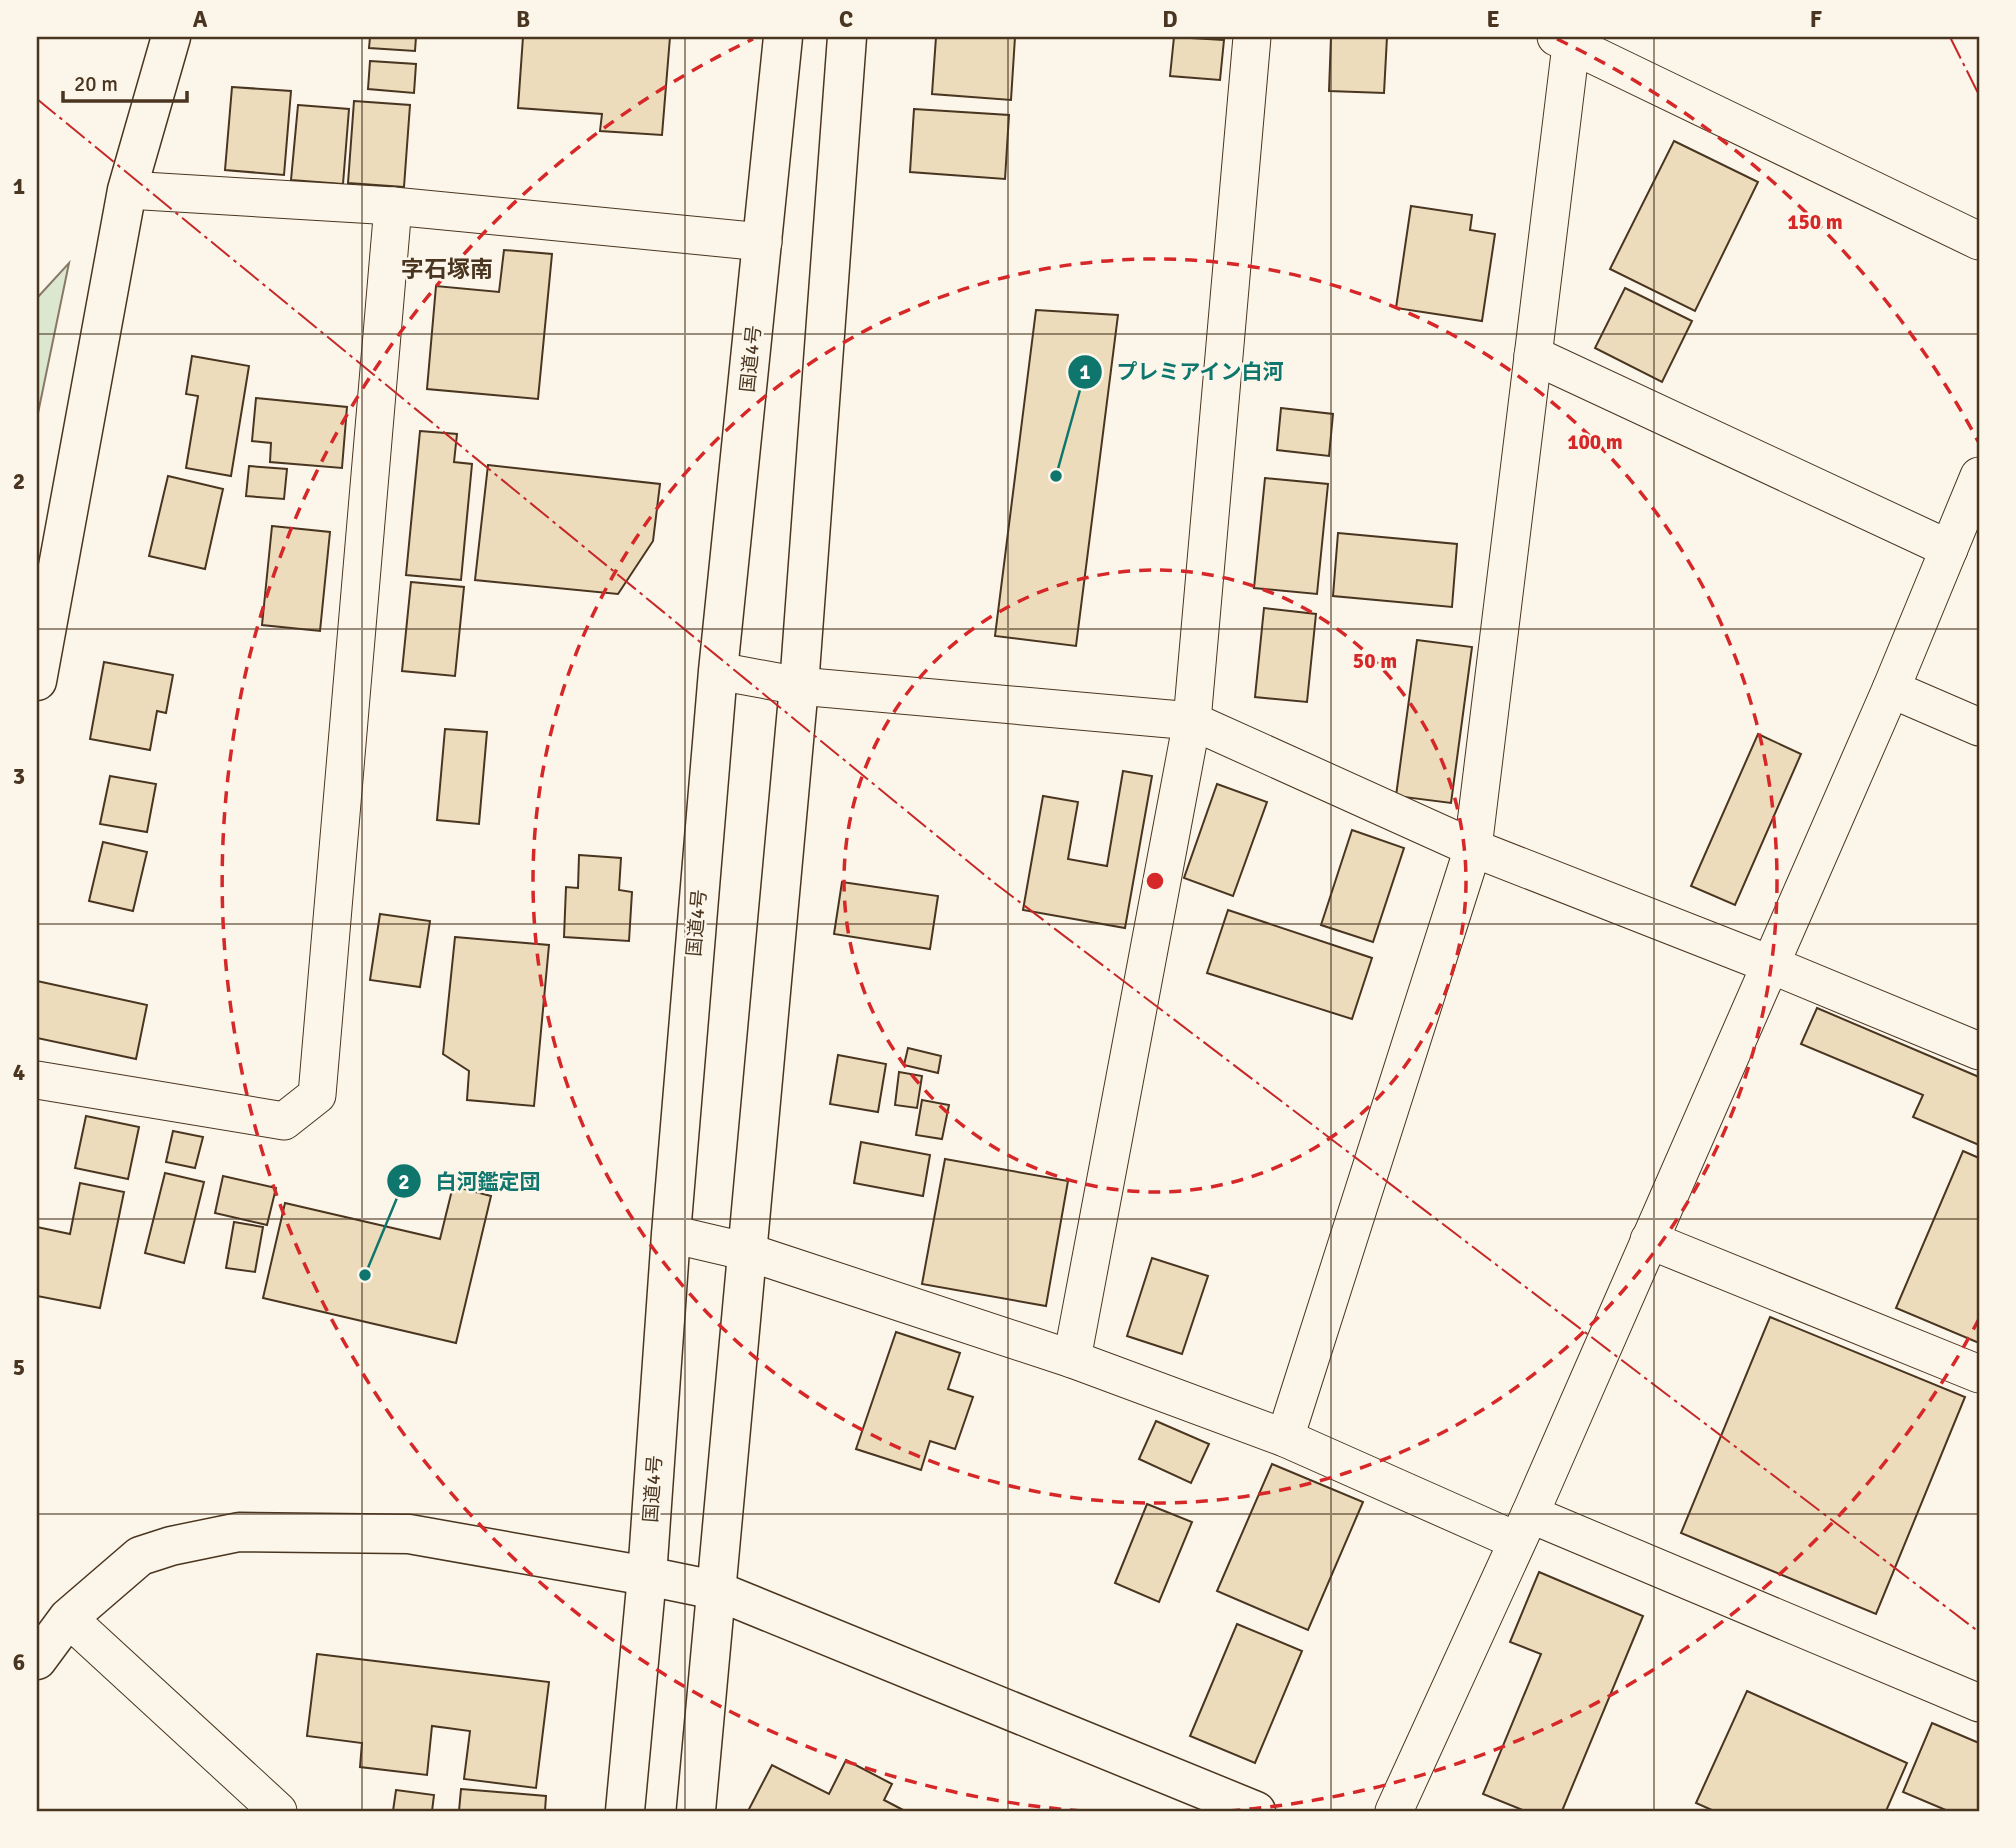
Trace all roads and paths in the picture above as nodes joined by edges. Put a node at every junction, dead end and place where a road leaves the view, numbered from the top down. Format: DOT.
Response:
graph roads {
  1 [pos="171,37"];
  2 [pos="783,37"];
  3 [pos="847,37"];
  4 [pos="1252,37"];
  5 [pos="1566,39"];
  6 [pos="127,190"];
  7 [pos="393,205"];
  8 [pos="1979,241"];
  9 [pos="763,242"];
  10 [pos="1533,355"];
  11 [pos="1979,477"];
  12 [pos="1949,549"];
  13 [pos="718,671"];
  14 [pos="37,681"];
  15 [pos="799,686"];
  16 [pos="1891,689"];
  17 [pos="1192,721"];
  18 [pos="1979,727"];
  19 [pos="1473,848"];
  20 [pos="1769,964"];
  21 [pos="1979,1051"];
  22 [pos="37,1080"];
  23 [pos="671,1234"];
  24 [pos="1649,1240"];
  25 [pos="748,1252"];
  26 [pos="1072,1359"];
  27 [pos="1979,1374"];
  28 [pos="1285,1438"];
  29 [pos="1523,1528"];
  30 [pos="647,1576"];
  31 [pos="715,1590"];
  32 [pos="68,1618"];
  33 [pos="37,1660"];
  34 [pos="1979,1703"];
  35 [pos="278,1811"];
  36 [pos="625,1811"];
  37 [pos="696,1811"];
  38 [pos="1256,1811"];
  39 [pos="1394,1811"];
  1 -- 6 [label="main road"];
  2 -- 9 [label="main road, 国道4号"];
  3 -- 15 [label="main road"];
  4 -- 17 [label="street"];
  5 -- 8 [label="street"];
  5 -- 10 [label="street"];
  6 -- 7 [label="street"];
  6 -- 14 [label="main road"];
  7 -- 9 [label="street"];
  7 -- 22 [label="street"];
  9 -- 13 [label="main road, 国道4号"];
  10 -- 12 [label="street"];
  10 -- 19 [label="street"];
  11 -- 12 [label="street"];
  12 -- 16 [label="street"];
  13 -- 15 [label="street"];
  13 -- 23 [label="main road, 国道4号"];
  15 -- 17 [label="street"];
  15 -- 25 [label="main road"];
  16 -- 18 [label="street"];
  16 -- 20 [label="street"];
  17 -- 19 [label="street"];
  17 -- 26 [label="street"];
  19 -- 20 [label="street"];
  19 -- 28 [label="street"];
  20 -- 21 [label="street"];
  20 -- 24 [label="street"];
  23 -- 25 [label="street"];
  23 -- 30 [label="main road, 国道4号"];
  24 -- 27 [label="street"];
  24 -- 29 [label="street"];
  25 -- 26 [label="street"];
  25 -- 31 [label="main road"];
  26 -- 28 [label="street"];
  28 -- 29 [label="street"];
  29 -- 34 [label="street"];
  29 -- 39 [label="street"];
  30 -- 31 [label="main road"];
  30 -- 32 [label="main road"];
  30 -- 36 [label="main road, 国道4号"];
  31 -- 37 [label="main road"];
  31 -- 38 [label="main road"];
  32 -- 33 [label="main road"];
  32 -- 35 [label="street"];
}
